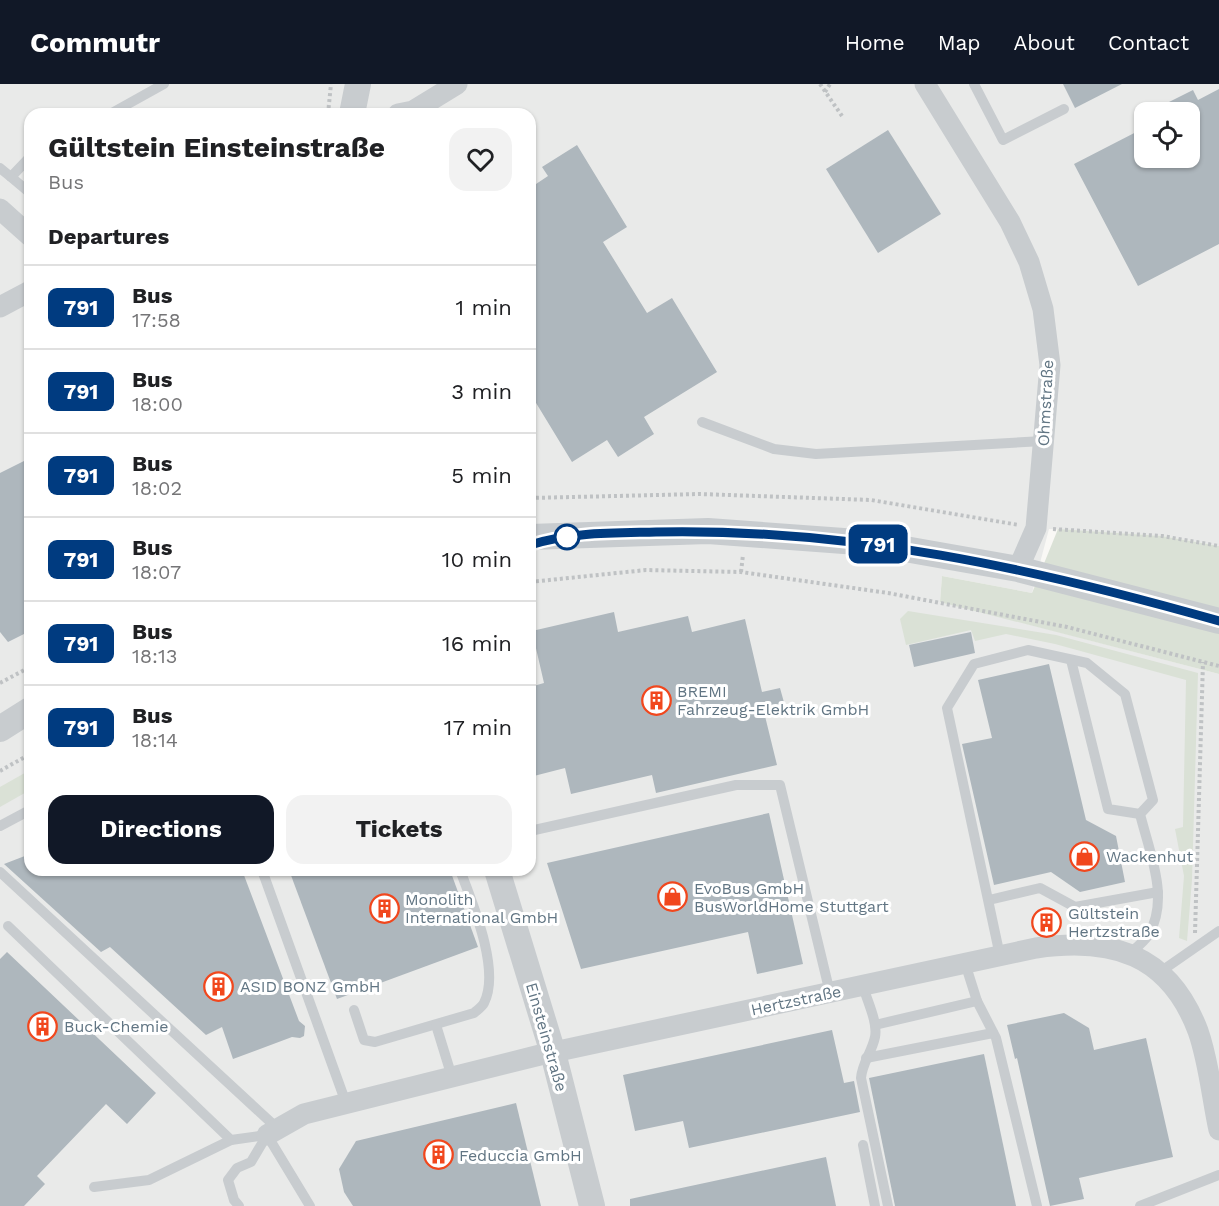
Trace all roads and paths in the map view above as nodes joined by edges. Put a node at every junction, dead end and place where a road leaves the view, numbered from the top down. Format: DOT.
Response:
graph roads {
  1 [pos="164,84"];
  2 [pos="332,84"];
  3 [pos="358,84"];
  4 [pos="456,84"];
  5 [pos="820,84"];
  6 [pos="830,84"];
  7 [pos="926,84"];
  8 [pos="974,84"];
  9 [pos="825,92"];
  10 [pos="121,108"];
  11 [pos="328,108"];
  12 [pos="353,108"];
  13 [pos="418,108"];
  14 [pos="1064,109"];
  15 [pos="842,116"];
  16 [pos="24,163"];
  17 [pos="0,168"];
  18 [pos="11,177"];
  19 [pos="24,188"];
  20 [pos="0,209"];
  21 [pos="24,231"];
  22 [pos="24,294"];
  23 [pos="0,307"];
  24 [pos="702,422"];
  25 [pos="1044,441"];
  26 [pos="536,498"];
  27 [pos="1036,528"];
  28 [pos="536,540"];
  29 [pos="1219,546"];
  30 [pos="1018,569"];
  31 [pos="536,581"];
  32 [pos="1219,621"];
  33 [pos="1071,660"];
  34 [pos="1203,662"];
  35 [pos="1219,666"];
  36 [pos="24,669"];
  37 [pos="0,683"];
  38 [pos="24,714"];
  39 [pos="0,729"];
  40 [pos="24,757"];
  41 [pos="0,771"];
  42 [pos="24,813"];
  43 [pos="1140,814"];
  44 [pos="0,826"];
  45 [pos="536,830"];
  46 [pos="0,872"];
  47 [pos="264,876"];
  48 [pos="462,876"];
  49 [pos="499,876"];
  50 [pos="1158,892"];
  51 [pos="989,900"];
  52 [pos="8,926"];
  53 [pos="1219,931"];
  54 [pos="1194,948"];
  55 [pos="1129,954"];
  56 [pos="1000,956"];
  57 [pos="965,963"];
  58 [pos="1160,972"];
  59 [pos="863,986"];
  60 [pos="830,993"];
  61 [pos="976,1001"];
  62 [pos="354,1010"];
  63 [pos="436,1024"];
  64 [pos="875,1025"];
  65 [pos="993,1033"];
  66 [pos="553,1053"];
  67 [pos="866,1058"];
  68 [pos="452,1077"];
  69 [pos="346,1104"];
  70 [pos="1219,1130"];
  71 [pos="273,1132"];
  72 [pos="231,1140"];
  73 [pos="863,1145"];
  74 [pos="1219,1175"];
  75 [pos="94,1187"];
  76 [pos="239,1206"];
  77 [pos="310,1206"];
  78 [pos="592,1206"];
  79 [pos="875,1206"];
  80 [pos="888,1206"];
  81 [pos="1037,1206"];
  82 [pos="1140,1206"];
  1 -- 10 [label="lane"];
  2 -- 11 [label="path"];
  3 -- 12 [label="street"];
  4 -- 13 [label="street"];
  5 -- 9 [label="path"];
  6 -- 9 [label="path"];
  7 -- 25 [label="street, Ohmstraße"];
  8 -- 14 [label="lane"];
  9 -- 15 [label="path"];
  16 -- 18 [label="lane"];
  17 -- 18 [label="lane"];
  18 -- 19 [label="lane"];
  20 -- 21 [label="street"];
  22 -- 23 [label="street"];
  24 -- 25 [label="lane"];
  25 -- 27 [label="street, Ohmstraße"];
  26 -- 27 [label="path"];
  27 -- 29 [label="path"];
  27 -- 30 [label="street, Ohmstraße"];
  28 -- 30 [label="street"];
  30 -- 32 [label="street"];
  31 -- 34 [label="path"];
  33 -- 43 [label="lane"];
  33 -- 43 [label="lane"];
  33 -- 51 [label="lane"];
  34 -- 35 [label="path"];
  34 -- 54 [label="path"];
  36 -- 37 [label="path"];
  38 -- 39 [label="street"];
  40 -- 41 [label="path"];
  42 -- 44 [label="lane"];
  43 -- 50 [label="lane"];
  45 -- 60 [label="lane"];
  46 -- 71 [label="lane"];
  47 -- 69 [label="lane"];
  48 -- 63 [label="lane"];
  49 -- 66 [label="street, Einsteinstraße"];
  50 -- 51 [label="lane"];
  50 -- 55 [label="lane"];
  51 -- 56 [label="lane"];
  52 -- 72 [label="lane"];
  53 -- 54 [label="lane"];
  54 -- 58 [label="lane"];
  55 -- 56 [label="street, Hertzstraße"];
  55 -- 58 [label="street, Hertzstraße"];
  56 -- 57 [label="street, Hertzstraße"];
  57 -- 59 [label="street, Hertzstraße"];
  57 -- 61 [label="lane"];
  58 -- 70 [label="street, Hertzstraße"];
  59 -- 60 [label="street, Hertzstraße"];
  59 -- 64 [label="lane"];
  60 -- 66 [label="street, Hertzstraße"];
  61 -- 64 [label="lane"];
  61 -- 65 [label="lane"];
  62 -- 63 [label="lane"];
  63 -- 68 [label="lane"];
  64 -- 67 [label="lane"];
  65 -- 67 [label="lane"];
  65 -- 81 [label="lane"];
  66 -- 68 [label="street, Hertzstraße"];
  66 -- 78 [label="street, Einsteinstraße"];
  67 -- 80 [label="lane"];
  68 -- 69 [label="street, Hertzstraße"];
  69 -- 71 [label="street, Hertzstraße"];
  71 -- 72 [label="lane"];
  71 -- 76 [label="lane"];
  71 -- 77 [label="lane"];
  72 -- 75 [label="lane"];
  73 -- 79 [label="lane"];
  74 -- 82 [label="lane"];
}
